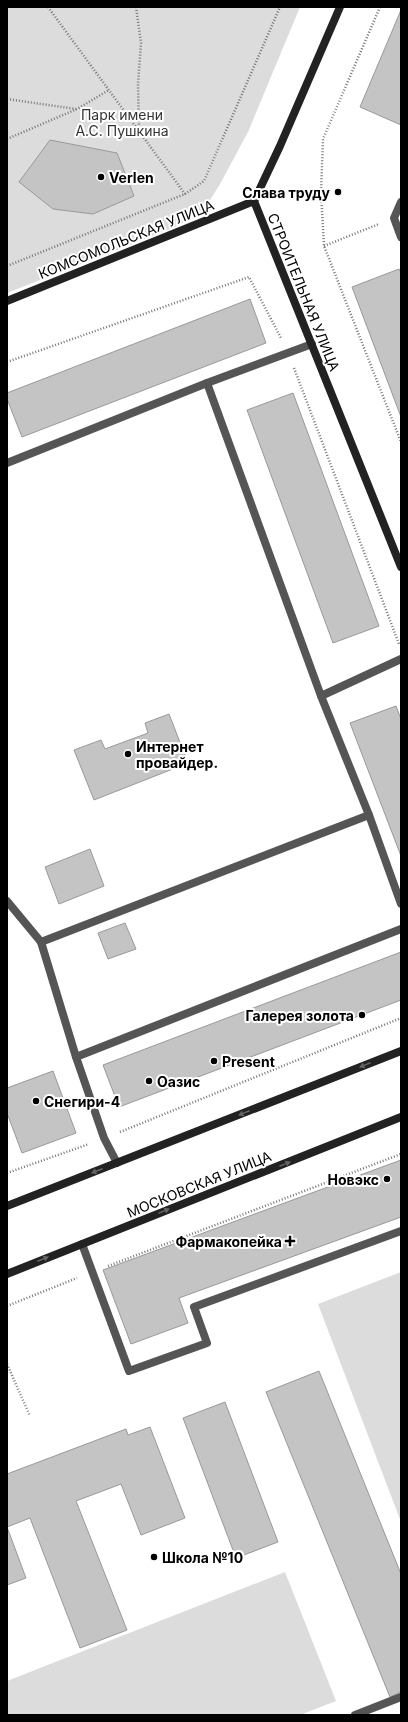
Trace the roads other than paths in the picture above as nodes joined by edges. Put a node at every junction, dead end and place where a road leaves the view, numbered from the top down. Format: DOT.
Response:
graph roads {
  1 [pos="340,7"];
  2 [pos="254,201"];
  3 [pos="401,202"];
  4 [pos="401,237"];
  5 [pos="7,301"];
  6 [pos="312,344"];
  7 [pos="207,383"];
  8 [pos="7,463"];
  9 [pos="401,567"];
  10 [pos="401,659"];
  11 [pos="321,696"];
  12 [pos="369,815"];
  13 [pos="7,901"];
  14 [pos="401,904"];
  15 [pos="401,929"];
  16 [pos="41,942"];
  17 [pos="401,1051"];
  18 [pos="76,1057"];
  19 [pos="401,1117"];
  20 [pos="116,1163"];
  21 [pos="7,1206"];
  22 [pos="401,1231"];
  23 [pos="82,1244"];
  24 [pos="7,1274"];
  25 [pos="401,1697"];
  26 [pos="355,1715"];
  1 -- 2 [label="street, СТРОИТЕЛЬНАЯ УЛИЦА"];
  2 -- 5 [label="street, КОМСОМОЛЬСКАЯ УЛИЦА"];
  2 -- 6 [label="street, СТРОИТЕЛЬНАЯ УЛИЦА"];
  3 -- 4 [label="lane"];
  6 -- 7 [label="lane"];
  6 -- 9 [label="street, СТРОИТЕЛЬНАЯ УЛИЦА"];
  7 -- 8 [label="lane"];
  7 -- 11 [label="lane"];
  10 -- 11 [label="lane"];
  11 -- 12 [label="lane"];
  12 -- 14 [label="lane"];
  12 -- 16 [label="lane"];
  13 -- 16 [label="lane"];
  15 -- 18 [label="lane"];
  16 -- 18 [label="lane"];
  17 -- 20 [label="street, one-way"];
  18 -- 20 [label="lane"];
  23 -- 19 [label="street, МОСКОВСКАЯ УЛИЦА, one-way"];
  20 -- 21 [label="street, one-way"];
  22 -- 23 [label="lane"];
  24 -- 23 [label="street, МОСКОВСКАЯ УЛИЦА, one-way"];
  25 -- 26 [label="lane"];
}
